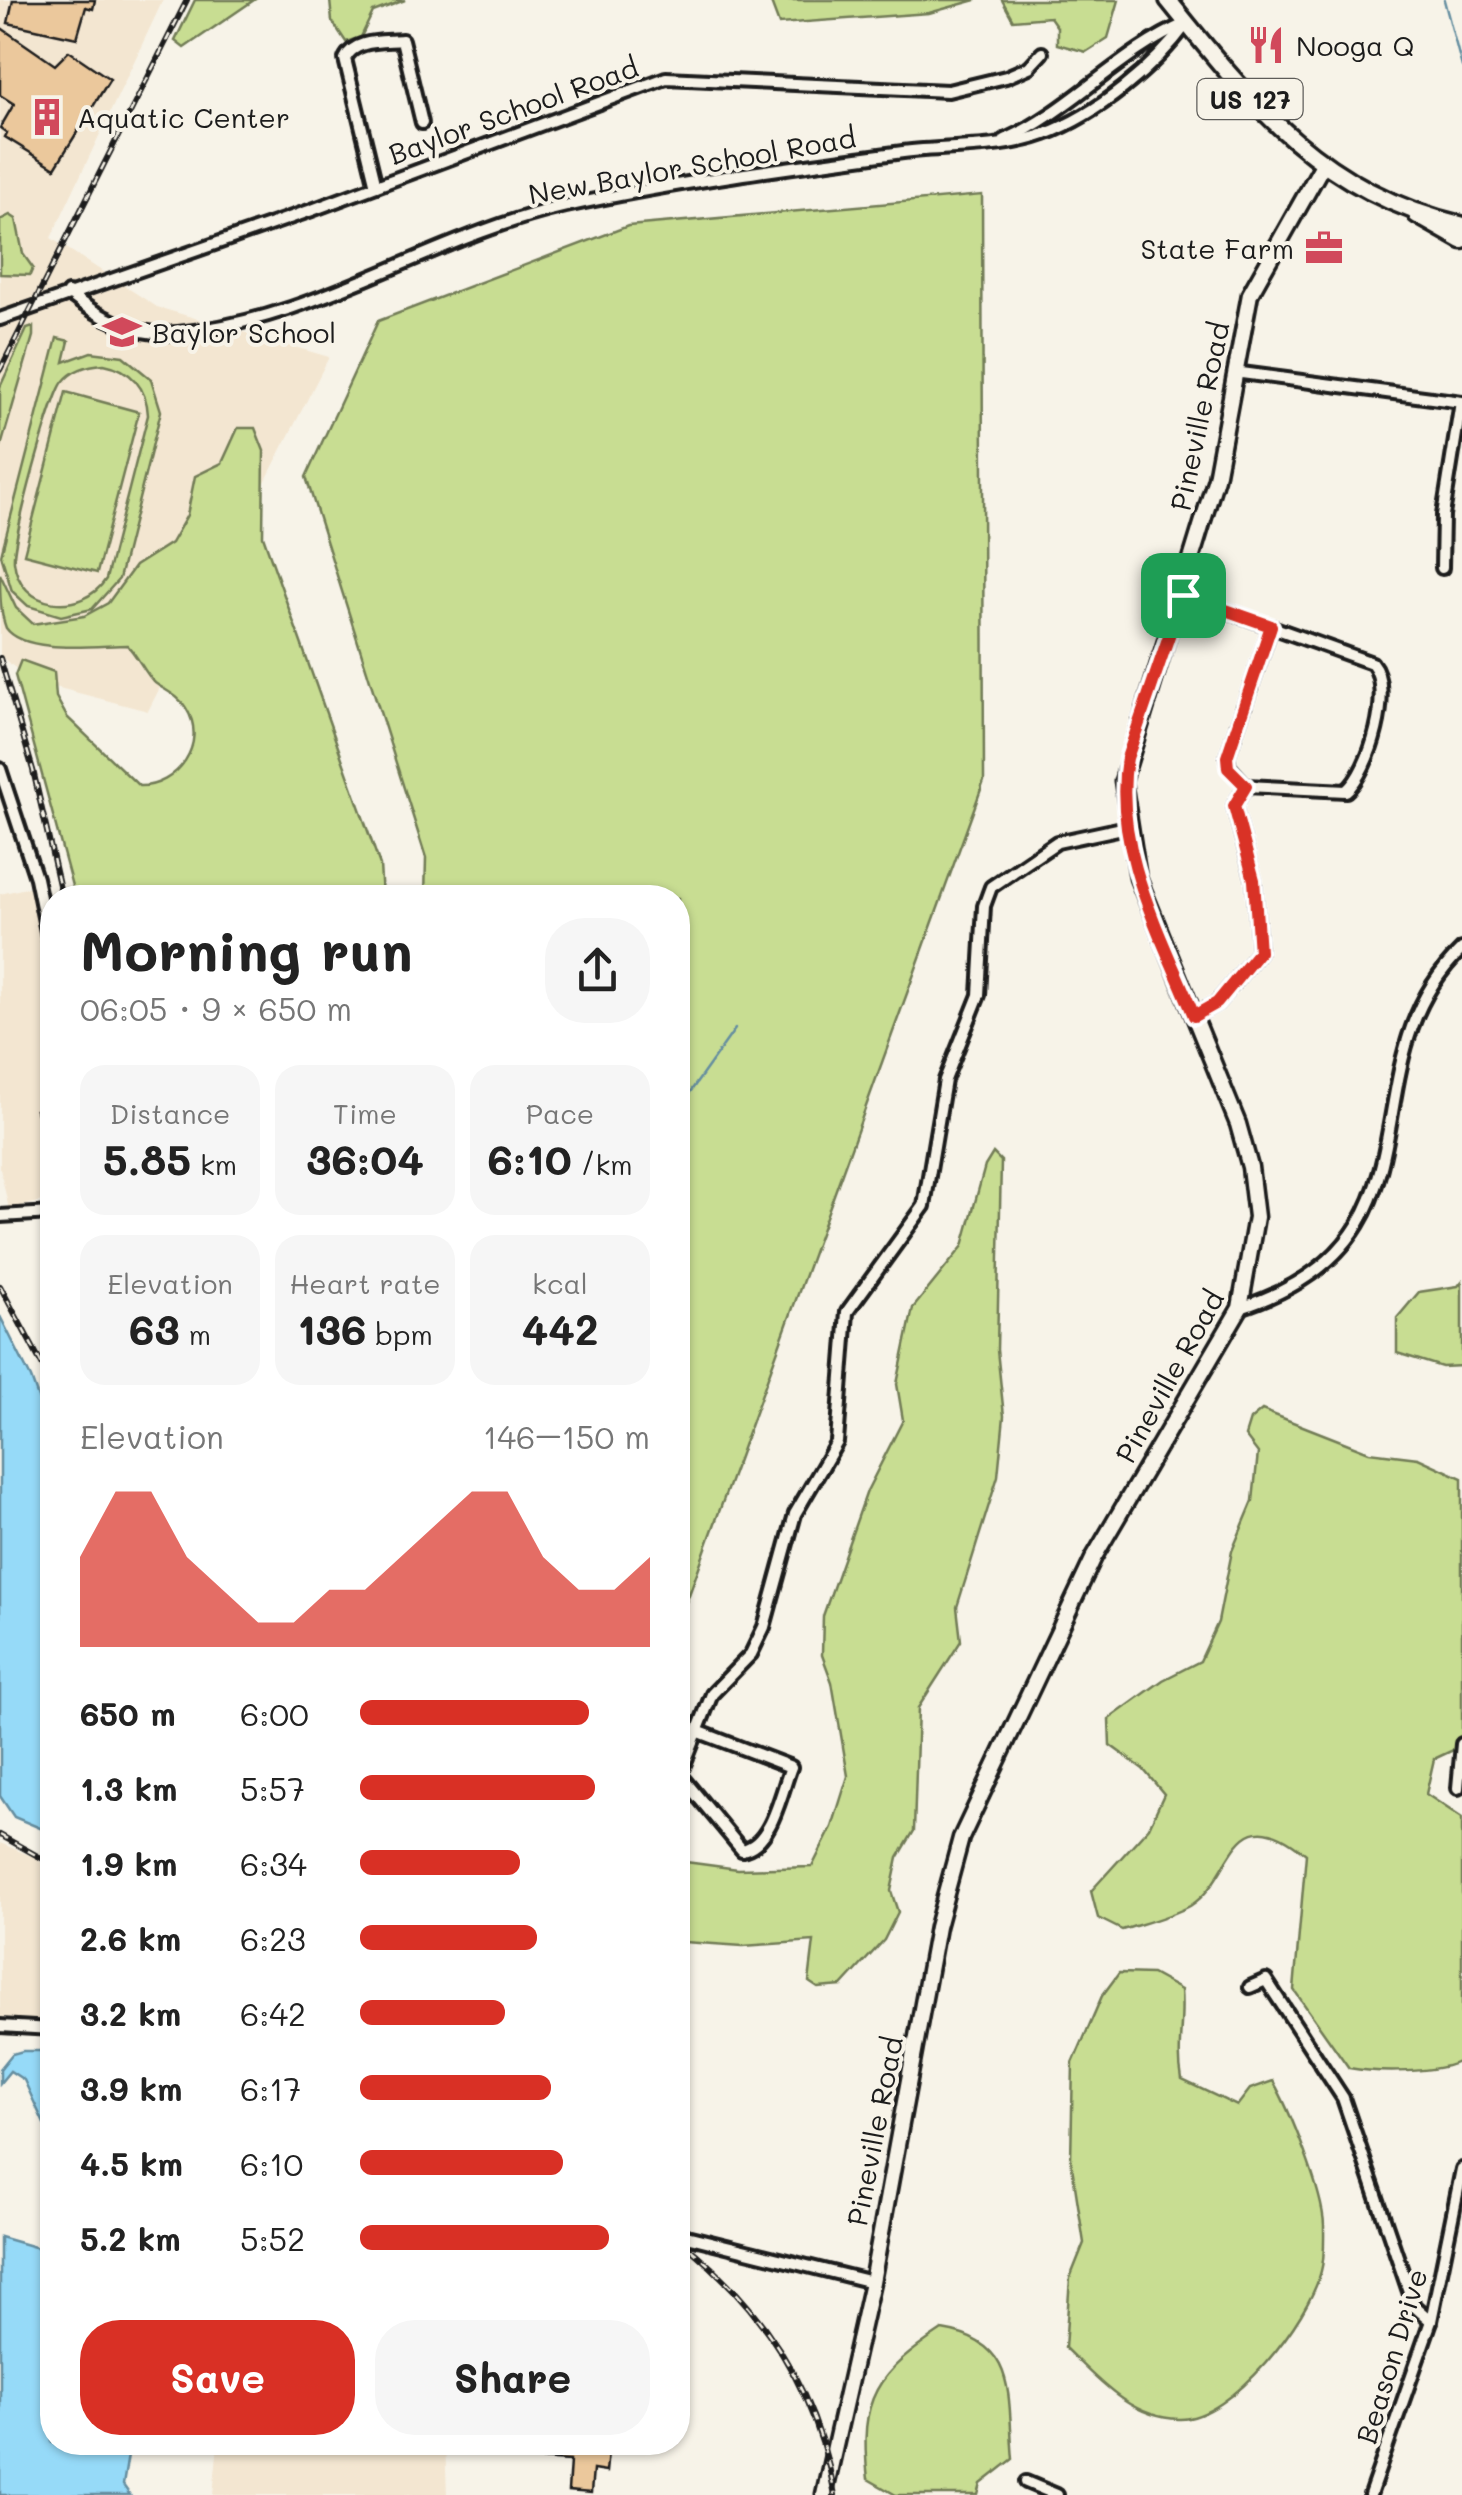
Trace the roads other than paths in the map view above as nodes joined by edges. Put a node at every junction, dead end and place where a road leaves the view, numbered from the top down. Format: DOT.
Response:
graph roads {
  1 [pos="1168,0"];
  2 [pos="1187,23"];
  3 [pos="1042,53"];
  4 [pos="422,123"];
  5 [pos="994,144"];
  6 [pos="1322,166"];
  7 [pos="376,186"];
  8 [pos="1418,214"];
  9 [pos="1462,228"];
  10 [pos="68,293"];
  11 [pos="0,319"];
  12 [pos="1234,372"];
  13 [pos="1461,402"];
  14 [pos="1442,568"];
  15 [pos="1183,595"];
  16 [pos="1271,626"];
  17 [pos="0,769"];
  18 [pos="1246,786"];
  19 [pos="1127,827"];
  20 [pos="40,898"];
  21 [pos="1462,949"];
  22 [pos="1194,1016"];
  23 [pos="40,1214"];
  24 [pos="0,1216"];
  25 [pos="1240,1308"];
  26 [pos="697,1731"];
  27 [pos="1462,1744"];
  28 [pos="690,1749"];
  29 [pos="690,1787"];
  30 [pos="1458,1788"];
  31 [pos="1250,1986"];
  32 [pos="0,2026"];
  33 [pos="40,2029"];
  34 [pos="1462,2169"];
  35 [pos="690,2237"];
  36 [pos="872,2282"];
  37 [pos="1431,2321"];
  38 [pos="1026,2482"];
  39 [pos="824,2495"];
  40 [pos="1057,2495"];
  41 [pos="1370,2495"];
  1 -- 2 [label="main road, US 127"];
  2 -- 5 [label="street, New Baylor School Road"];
  2 -- 5 [label="street, New Baylor School Road"];
  2 -- 6 [label="main road, US 127"];
  3 -- 7 [label="street, Baylor School Road"];
  4 -- 7 [label="street"];
  5 -- 10 [label="street, New Baylor School Road"];
  6 -- 8 [label="main road, US 127"];
  6 -- 12 [label="main road, Pineville Road"];
  7 -- 10 [label="street, Baylor School Road"];
  8 -- 9 [label="highway"];
  10 -- 11 [label="street, Baylor School Road"];
  12 -- 13 [label="street"];
  12 -- 15 [label="main road, Pineville Road"];
  13 -- 14 [label="street"];
  15 -- 16 [label="street"];
  15 -- 19 [label="main road, Pineville Road"];
  16 -- 18 [label="street"];
  16 -- 18 [label="street"];
  17 -- 20 [label="street"];
  18 -- 22 [label="street"];
  19 -- 22 [label="main road, Pineville Road"];
  19 -- 26 [label="street"];
  21 -- 25 [label="street"];
  22 -- 25 [label="main road, Pineville Road"];
  23 -- 24 [label="street"];
  25 -- 36 [label="main road, Pineville Road"];
  26 -- 28 [label="street"];
  26 -- 29 [label="street"];
  27 -- 30 [label="street"];
  31 -- 37 [label="street"];
  32 -- 33 [label="street"];
  34 -- 37 [label="street, Beason Drive"];
  35 -- 36 [label="street"];
  36 -- 39 [label="main road, Pineville Road"];
  37 -- 41 [label="street, Beason Drive"];
  38 -- 40 [label="street"];
}
